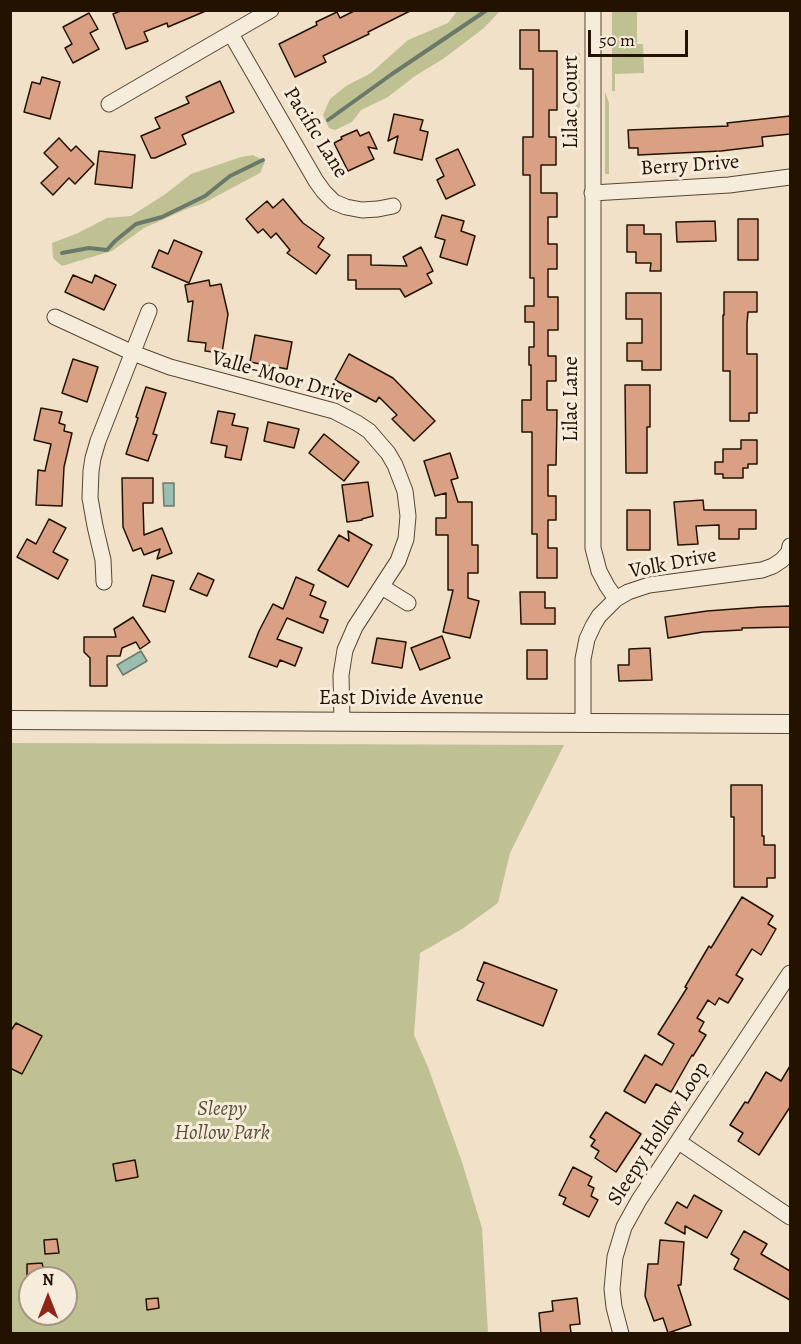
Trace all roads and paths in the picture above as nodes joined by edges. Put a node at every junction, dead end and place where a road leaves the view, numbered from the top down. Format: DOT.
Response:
graph roads {
  1 [pos="271,10"];
  2 [pos="593,10"];
  3 [pos="231,34"];
  4 [pos="109,104"];
  5 [pos="790,177"];
  6 [pos="592,193"];
  7 [pos="393,206"];
  8 [pos="149,311"];
  9 [pos="55,317"];
  10 [pos="133,354"];
  11 [pos="790,546"];
  12 [pos="104,582"];
  13 [pos="382,587"];
  14 [pos="616,599"];
  15 [pos="408,603"];
  16 [pos="10,720"];
  17 [pos="342,722"];
  18 [pos="583,723"];
  19 [pos="790,724"];
  20 [pos="790,973"];
  21 [pos="679,1142"];
  22 [pos="790,1217"];
  23 [pos="621,1334"];
  1 -- 3 [label="street"];
  2 -- 6 [label="street, Lilac Court"];
  3 -- 4 [label="street"];
  3 -- 7 [label="street, Pacific Lane"];
  5 -- 6 [label="street, Berry Drive"];
  6 -- 14 [label="street, Lilac Lane"];
  8 -- 10 [label="street"];
  9 -- 10 [label="street, Valle-Moor Drive"];
  10 -- 12 [label="street"];
  10 -- 13 [label="street, Valle-Moor Drive"];
  11 -- 14 [label="street, Volk Drive"];
  13 -- 15 [label="street"];
  13 -- 17 [label="street, Valle-Moor Drive"];
  14 -- 18 [label="street, Volk Drive"];
  16 -- 17 [label="street, East Divide Avenue"];
  17 -- 18 [label="street, East Divide Avenue"];
  18 -- 19 [label="street, East Divide Avenue"];
  20 -- 21 [label="street, Sleepy Hollow Loop"];
  21 -- 22 [label="street"];
  21 -- 23 [label="street, Sleepy Hollow Loop"];
}
